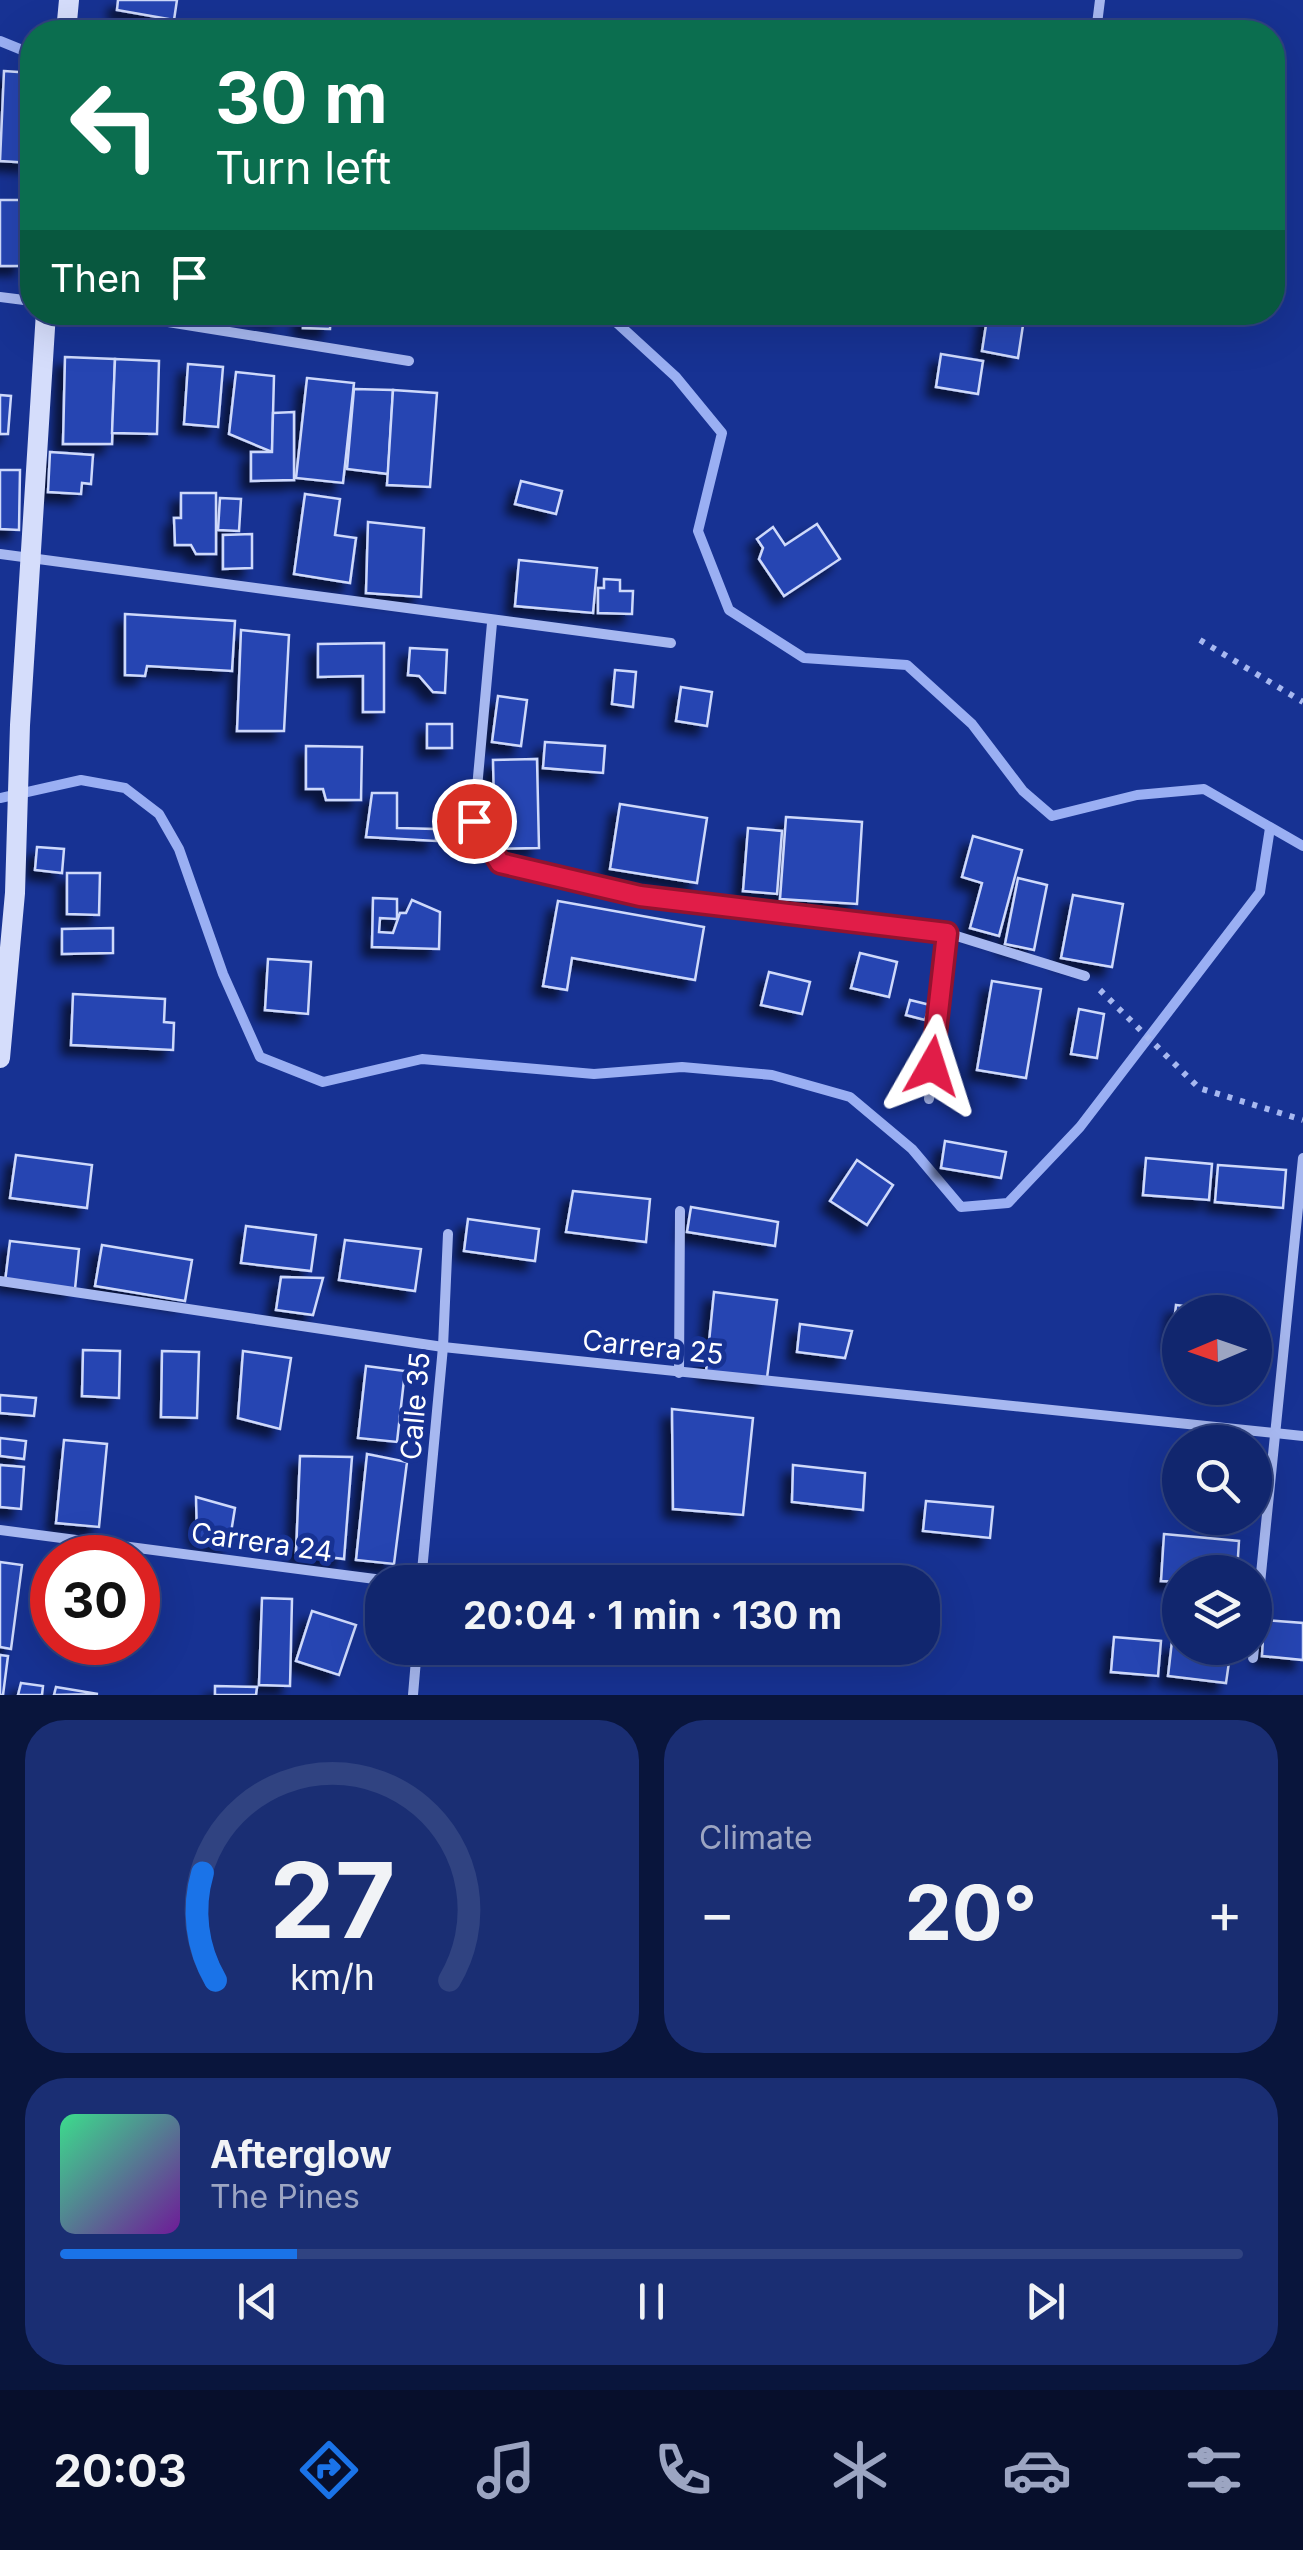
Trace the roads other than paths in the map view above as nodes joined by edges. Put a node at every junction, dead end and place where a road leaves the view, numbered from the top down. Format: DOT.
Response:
graph roads {
  1 [pos="45,325"];
  2 [pos="186,325"];
  3 [pos="409,361"];
  4 [pos="0,554"];
  5 [pos="32,559"];
  6 [pos="492,622"];
  7 [pos="671,643"];
  8 [pos="947,933"];
  9 [pos="4,962"];
  10 [pos="1084,976"];
  11 [pos="0,1058"];
  12 [pos="929,1099"];
  13 [pos="1303,1158"];
  14 [pos="680,1211"];
  15 [pos="448,1234"];
  16 [pos="0,1281"];
  17 [pos="443,1346"];
  18 [pos="679,1373"];
  19 [pos="1274,1434"];
  20 [pos="1303,1436"];
  21 [pos="0,1530"];
  22 [pos="1262,1555"];
  23 [pos="424,1565"];
  24 [pos="365,1578"];
  25 [pos="415,1665"];
  26 [pos="413,1695"];
  1 -- 5 [label="street"];
  2 -- 3 [label="street"];
  4 -- 5 [label="street"];
  5 -- 6 [label="street"];
  5 -- 9 [label="street"];
  6 -- 7 [label="street"];
  6 -- 8 [label="street"];
  8 -- 10 [label="street"];
  8 -- 12 [label="street"];
  9 -- 11 [label="street"];
  13 -- 19 [label="street"];
  14 -- 18 [label="street"];
  15 -- 17 [label="street, Calle 35"];
  16 -- 17 [label="street, Carrera 25"];
  17 -- 18 [label="street, Carrera 25"];
  17 -- 23 [label="street, Calle 35"];
  18 -- 19 [label="street, Carrera 25"];
  19 -- 20 [label="street, Carrera 25"];
  19 -- 22 [label="street"];
  21 -- 24 [label="street, Carrera 24"];
  25 -- 26 [label="street"];
}
